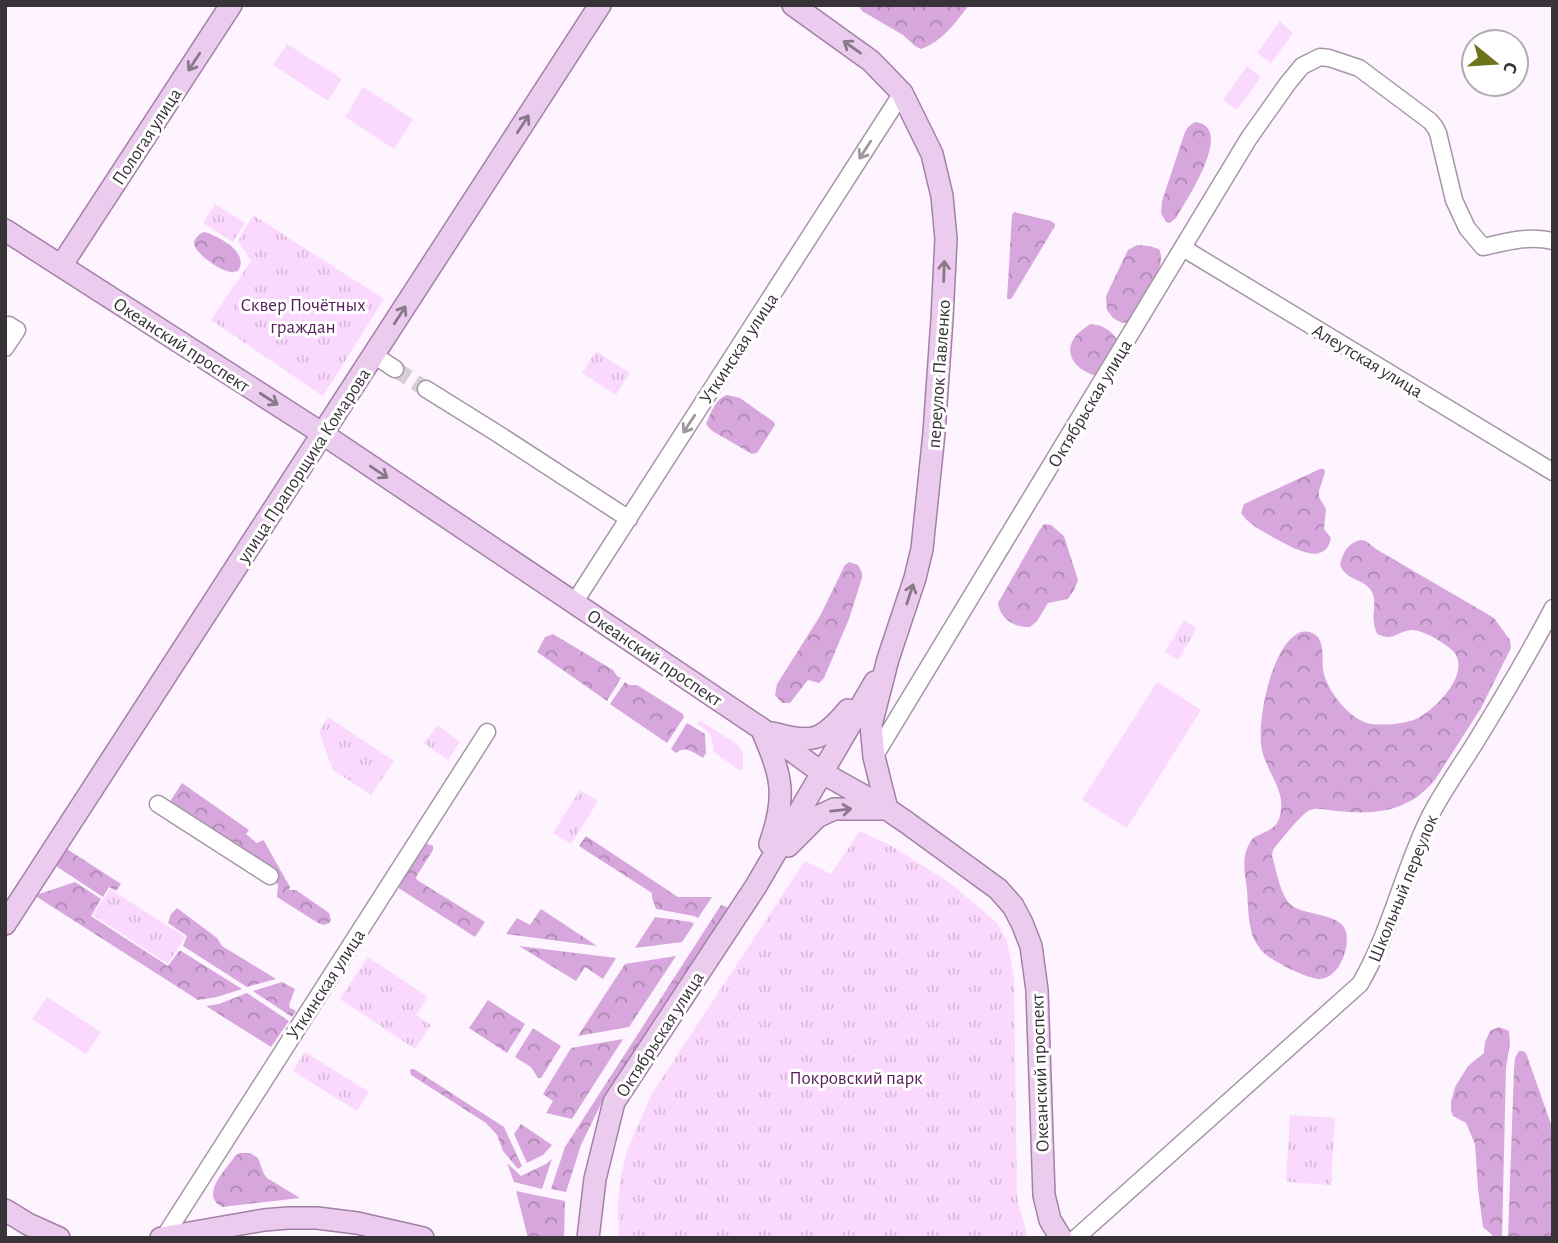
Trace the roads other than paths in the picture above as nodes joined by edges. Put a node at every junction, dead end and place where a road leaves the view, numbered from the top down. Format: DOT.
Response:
graph roads {
  1 [pos="231,5"];
  2 [pos="600,5"];
  3 [pos="793,5"];
  4 [pos="902,93"];
  5 [pos="5,230"];
  6 [pos="1553,241"];
  7 [pos="1183,248"];
  8 [pos="61,266"];
  9 [pos="9,325"];
  10 [pos="5,348"];
  11 [pos="374,355"];
  12 [pos="395,369"];
  13 [pos="426,389"];
  14 [pos="323,434"];
  15 [pos="1553,472"];
  16 [pos="629,519"];
  17 [pos="574,603"];
  18 [pos="1553,608"];
  19 [pos="888,659"];
  20 [pos="762,729"];
  21 [pos="487,732"];
  22 [pos="874,757"];
  23 [pos="821,772"];
  24 [pos="158,804"];
  25 [pos="887,809"];
  26 [pos="270,876"];
  27 [pos="756,886"];
  28 [pos="5,924"];
  29 [pos="5,1210"];
  30 [pos="162,1237"];
  31 [pos="59,1238"];
  32 [pos="423,1238"];
  33 [pos="588,1238"];
  34 [pos="1061,1238"];
  35 [pos="1076,1238"];
  1 -- 8 [label="main road, Пологая улица, one-way"];
  11 -- 2 [label="main road, улица Прапорщика Комарова, one-way"];
  4 -- 3 [label="main road, one-way"];
  4 -- 16 [label="street, Уткинская улица, one-way"];
  19 -- 4 [label="main road, переулок Павленко, one-way"];
  5 -- 8 [label="main road, Океанский проспект"];
  6 -- 7 [label="street, Октябрьская улица"];
  7 -- 15 [label="street, Алеутская улица"];
  7 -- 22 [label="street, Октябрьская улица"];
  8 -- 14 [label="main road, Океанский проспект, one-way"];
  9 -- 10 [label="street"];
  11 -- 12 [label="street"];
  11 -- 14 [label="main road, улица Прапорщика Комарова"];
  13 -- 16 [label="street"];
  14 -- 17 [label="main road, Океанский проспект, one-way"];
  14 -- 28 [label="main road, улица Прапорщика Комарова"];
  16 -- 17 [label="street, Уткинская улица"];
  17 -- 20 [label="main road, Океанский проспект"];
  18 -- 35 [label="street, Школьный переулок"];
  19 -- 20 [label="main road"];
  19 -- 22 [label="main road"];
  19 -- 23 [label="main road"];
  20 -- 23 [label="main road, Океанский проспект"];
  20 -- 27 [label="main road"];
  21 -- 30 [label="street, Уткинская улица"];
  22 -- 25 [label="main road"];
  23 -- 25 [label="main road, Океанский проспект"];
  23 -- 27 [label="main road"];
  24 -- 26 [label="street"];
  27 -- 25 [label="main road, one-way"];
  25 -- 34 [label="main road, Океанский проспект"];
  27 -- 33 [label="main road, Октябрьская улица"];
  29 -- 31 [label="main road"];
  30 -- 32 [label="main road"];
}
